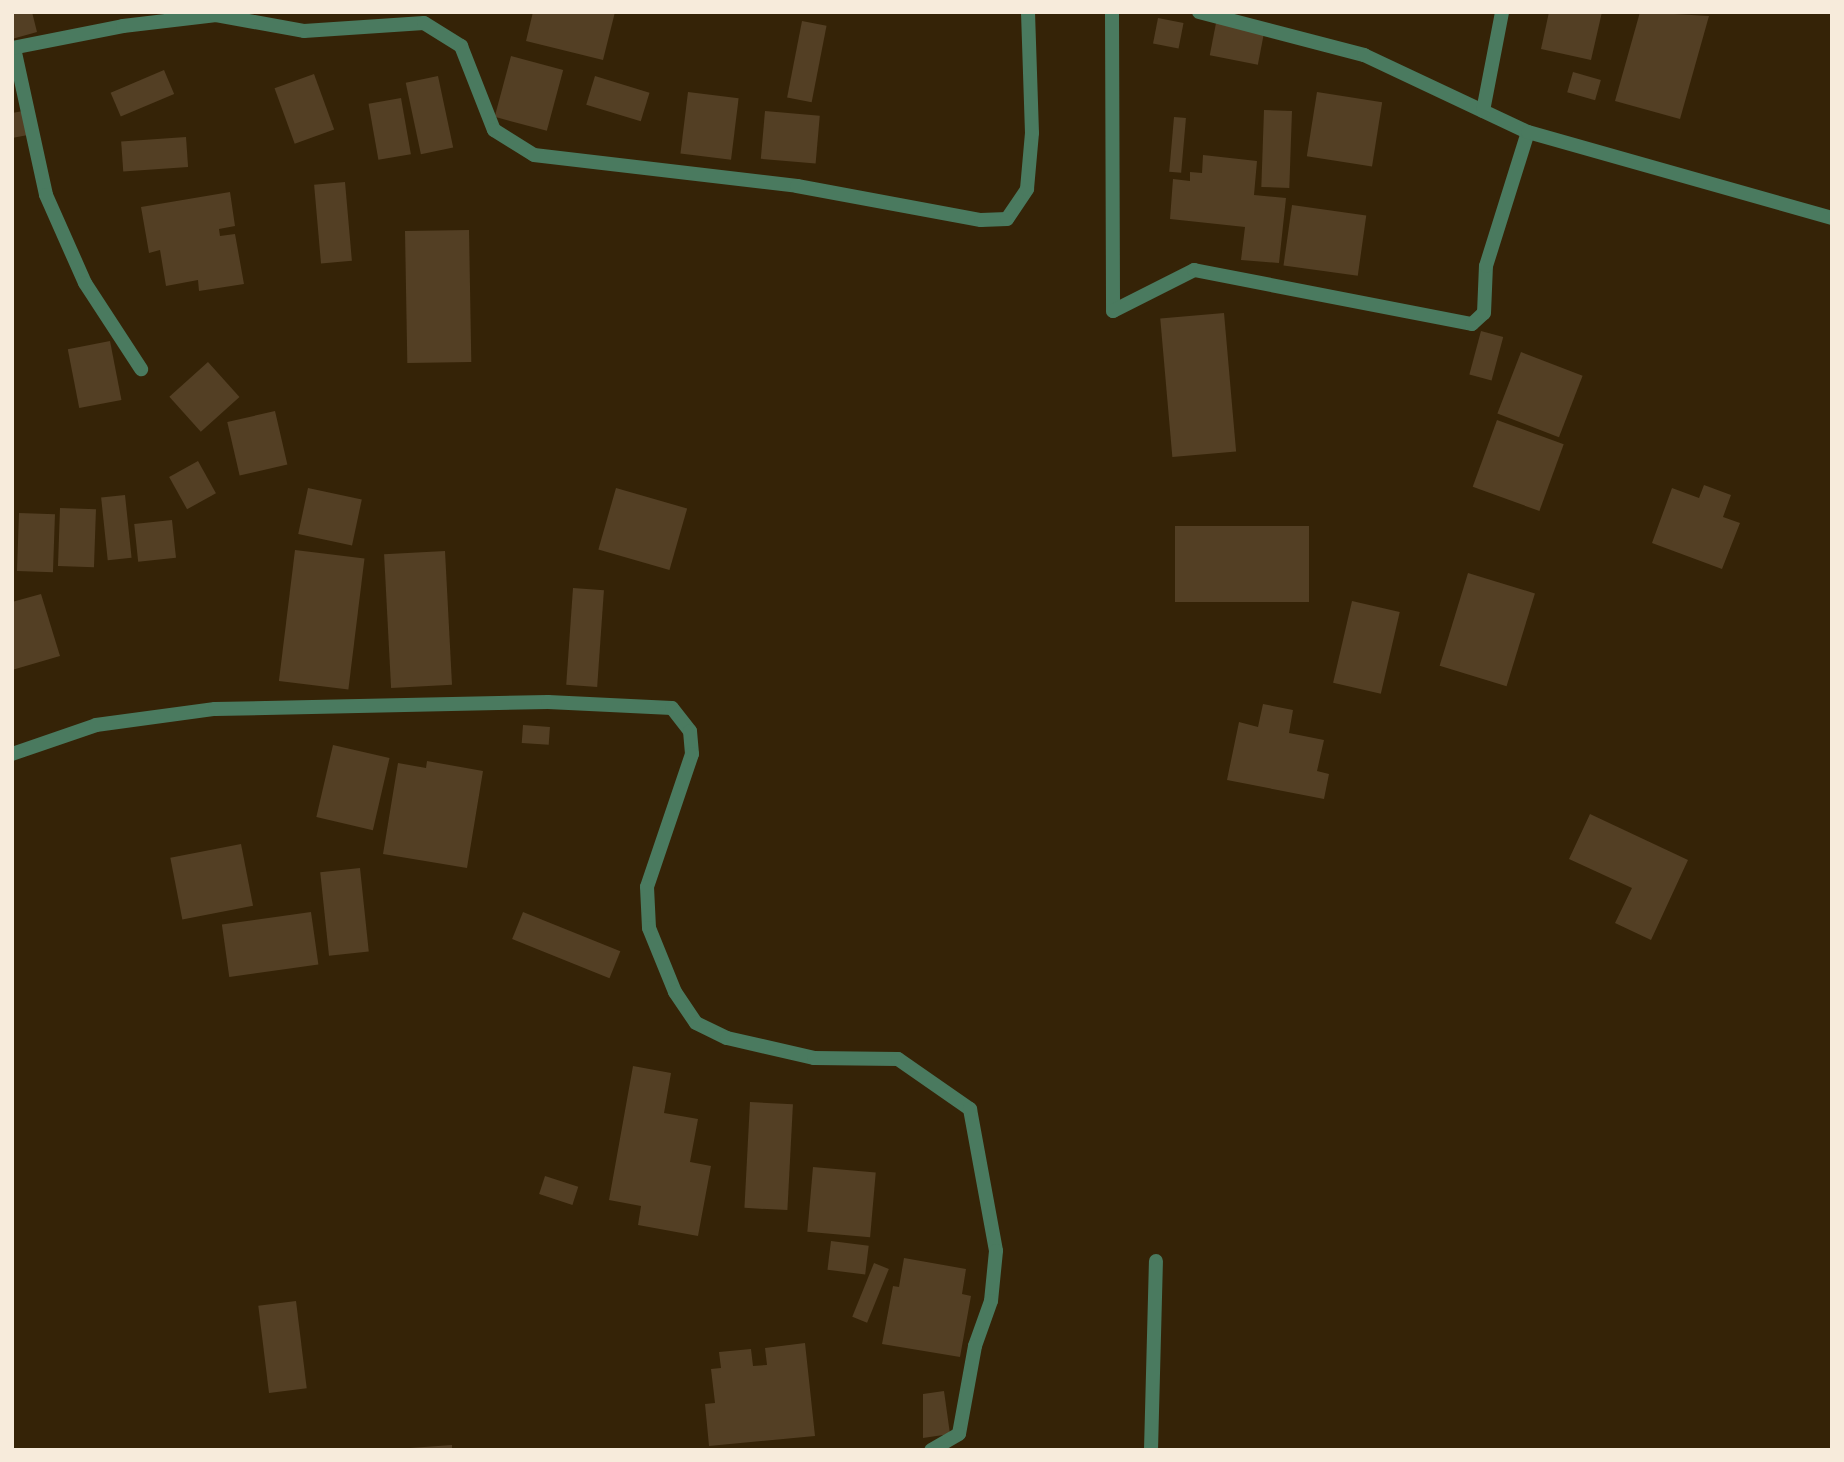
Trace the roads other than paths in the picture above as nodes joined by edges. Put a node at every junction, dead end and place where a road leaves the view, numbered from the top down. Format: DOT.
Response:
graph roads {
  1 [pos="1028,12"];
  2 [pos="1112,12"];
  3 [pos="1199,12"];
  4 [pos="1502,12"];
  5 [pos="13,48"];
  6 [pos="1483,111"];
  7 [pos="1528,132"];
  8 [pos="1832,218"];
  9 [pos="141,369"];
  10 [pos="12,754"];
  11 [pos="1156,1262"];
  12 [pos="931,1450"];
  13 [pos="1151,1450"];
  1 -- 5 [label="street"];
  2 -- 7 [label="street"];
  3 -- 6 [label="street"];
  4 -- 6 [label="street"];
  5 -- 9 [label="street"];
  6 -- 7 [label="street"];
  7 -- 8 [label="street"];
  10 -- 12 [label="street"];
  11 -- 13 [label="street"];
}
